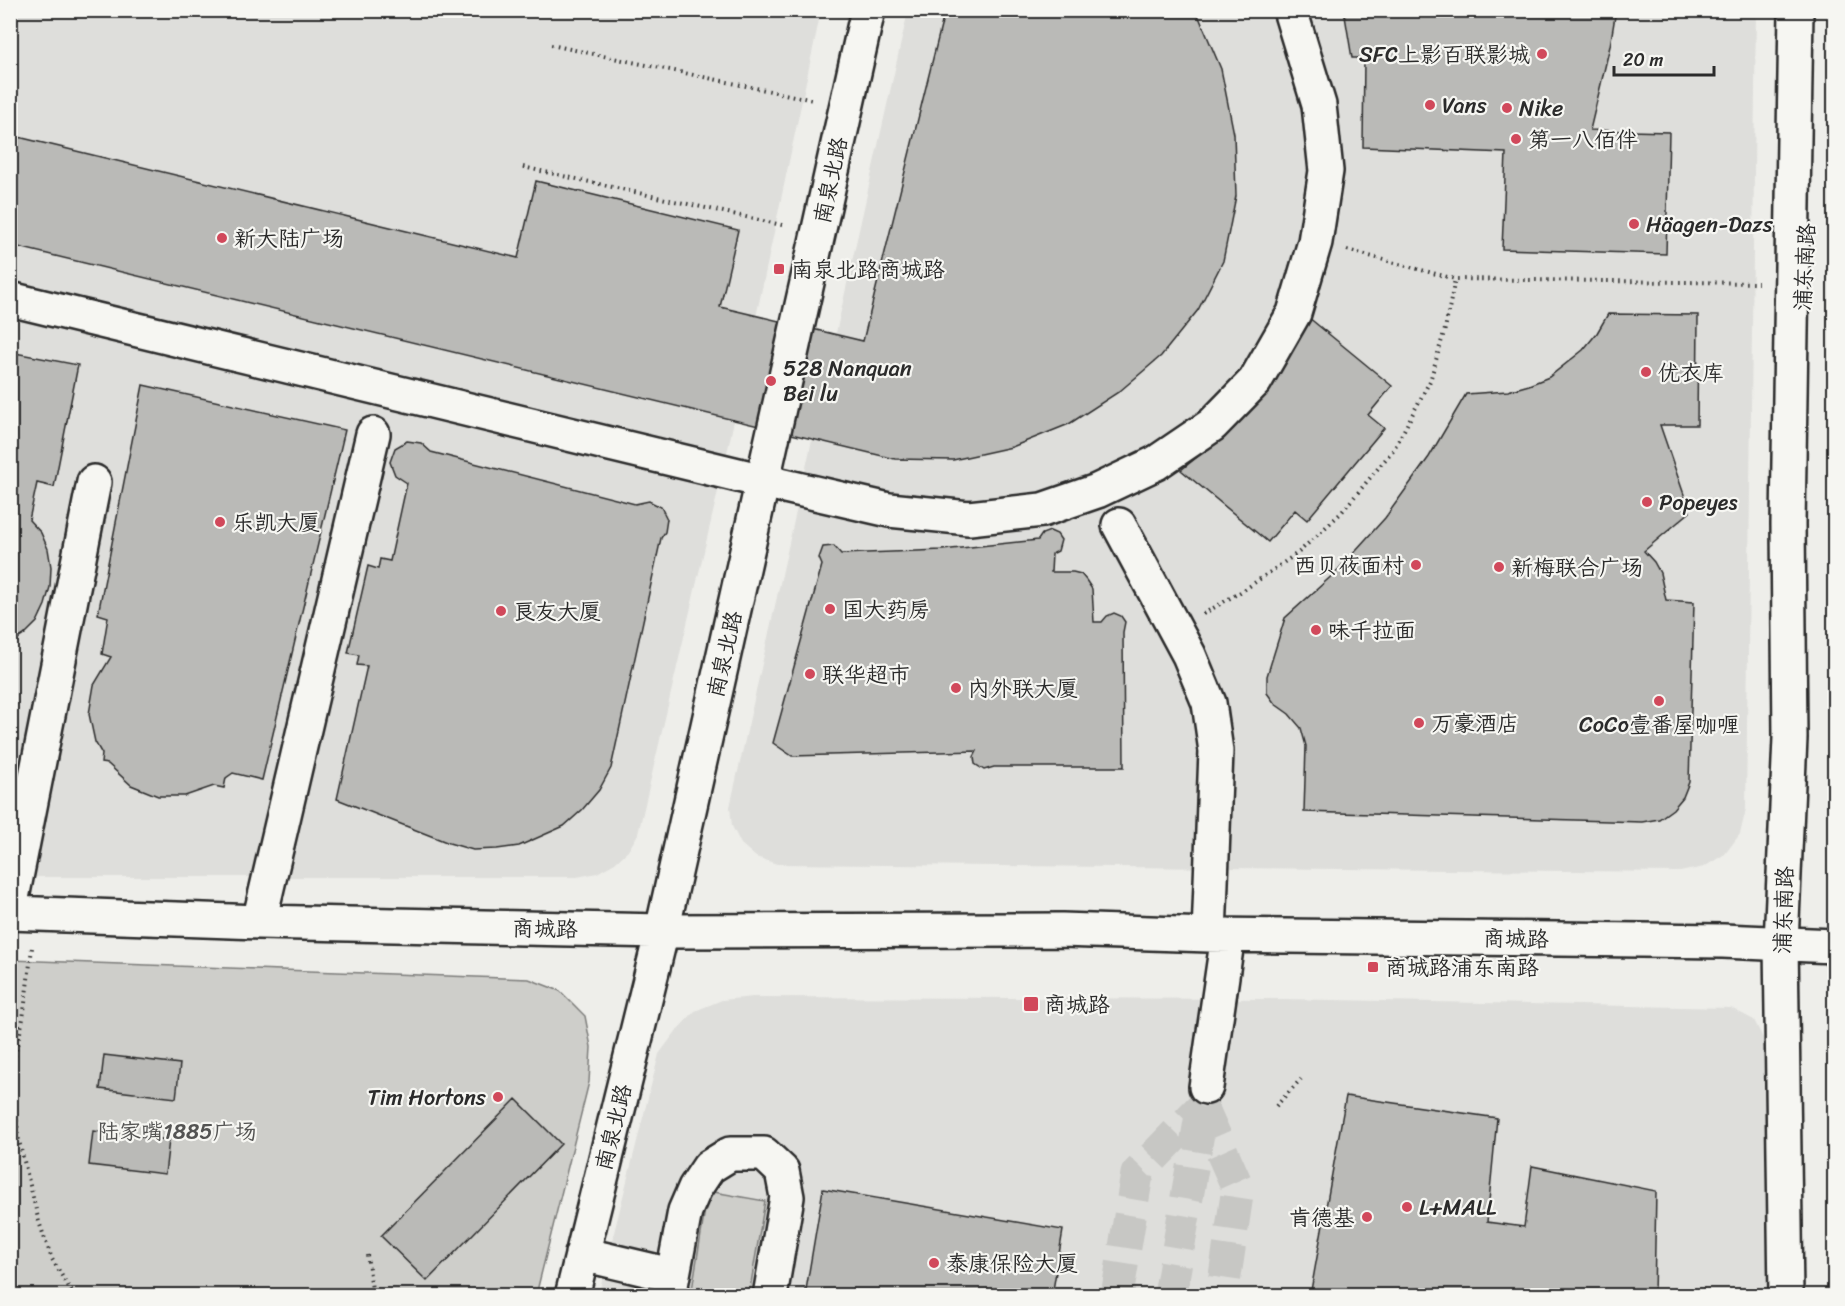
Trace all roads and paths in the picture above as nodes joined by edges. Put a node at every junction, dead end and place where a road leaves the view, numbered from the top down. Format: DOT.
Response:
graph roads {
  1 [pos="868,10"];
  2 [pos="1290,10"];
  3 [pos="1796,10"];
  4 [pos="1819,10"];
  5 [pos="551,45"];
  6 [pos="846,107"];
  7 [pos="524,167"];
  8 [pos="819,233"];
  9 [pos="1315,242"];
  10 [pos="1455,279"];
  11 [pos="1792,282"];
  12 [pos="10,299"];
  13 [pos="373,434"];
  14 [pos="763,481"];
  15 [pos="94,482"];
  16 [pos="1788,524"];
  17 [pos="1119,525"];
  18 [pos="1176,631"];
  19 [pos="18,912"];
  20 [pos="260,922"];
  21 [pos="662,931"];
  22 [pos="1218,935"];
  23 [pos="1781,943"];
  24 [pos="1834,946"];
  25 [pos="1301,1079"];
  26 [pos="1206,1087"];
  27 [pos="1276,1106"];
  28 [pos="582,1254"];
  29 [pos="367,1255"];
  30 [pos="670,1285"];
  31 [pos="74,1296"];
  32 [pos="373,1296"];
  33 [pos="572,1296"];
  34 [pos="770,1296"];
  35 [pos="1786,1296"];
  1 -- 6 [label="street, 南泉北路"];
  2 -- 9 [label="street"];
  3 -- 11 [label="street, 浦东南路"];
  4 -- 16 [label="street, 浦东南路"];
  5 -- 6 [label="path"];
  6 -- 8 [label="street, 南泉北路"];
  7 -- 8 [label="path"];
  8 -- 14 [label="street, 南泉北路"];
  9 -- 10 [label="path"];
  9 -- 14 [label="street"];
  10 -- 11 [label="path"];
  10 -- 18 [label="path"];
  11 -- 16 [label="street, 浦东南路"];
  12 -- 14 [label="street"];
  13 -- 20 [label="street"];
  14 -- 21 [label="street, 南泉北路"];
  15 -- 19 [label="street"];
  16 -- 23 [label="street, 浦东南路"];
  17 -- 18 [label="street"];
  18 -- 22 [label="street"];
  19 -- 20 [label="street, 商城路"];
  19 -- 31 [label="path"];
  20 -- 21 [label="street, 商城路"];
  21 -- 22 [label="street, 商城路"];
  21 -- 28 [label="street, 南泉北路"];
  22 -- 23 [label="street, 商城路"];
  22 -- 26 [label="street"];
  23 -- 24 [label="street, 商城路"];
  23 -- 35 [label="street, 浦东南路"];
  25 -- 27 [label="path"];
  28 -- 30 [label="street"];
  28 -- 33 [label="street, 南泉北路"];
  29 -- 32 [label="path"];
  30 -- 34 [label="street"];
}
